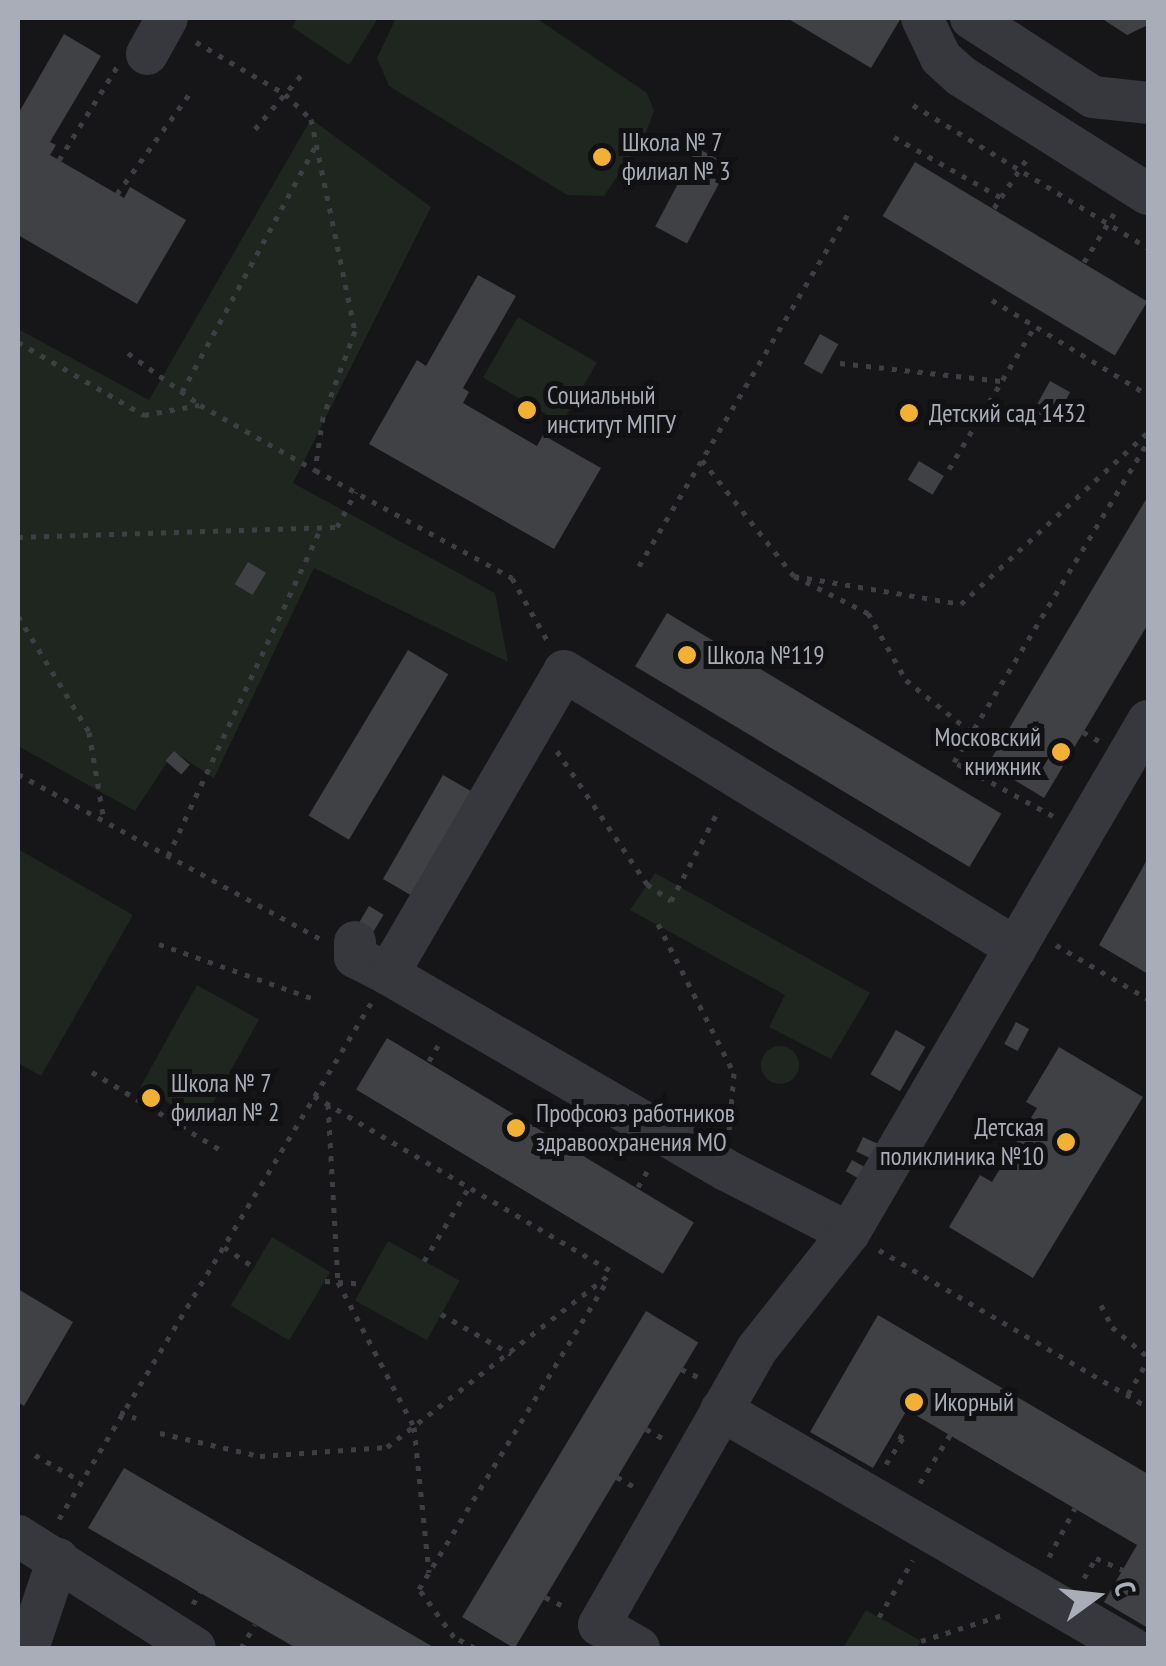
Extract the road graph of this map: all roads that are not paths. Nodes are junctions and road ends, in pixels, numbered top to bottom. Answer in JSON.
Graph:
{"nodes":[{"id":1,"x":922,"y":18,"type":"edge"},
{"id":2,"x":970,"y":18,"type":"edge"},
{"id":3,"x":1148,"y":103,"type":"edge"},
{"id":4,"x":1140,"y":189,"type":"edge"},
{"id":5,"x":1148,"y":721,"type":"edge"},
{"id":6,"x":1134,"y":779,"type":"edge"},
{"id":7,"x":1022,"y":938,"type":"junction"},
{"id":8,"x":849,"y":1233,"type":"junction"},
{"id":9,"x":721,"y":1410,"type":"junction"},
{"id":10,"x":40,"y":1548,"type":"edge"},
{"id":11,"x":28,"y":1648,"type":"edge"},
{"id":12,"x":195,"y":1648,"type":"edge"},
{"id":13,"x":639,"y":1648,"type":"edge"},
{"id":14,"x":1132,"y":1648,"type":"edge"}],
"edges":[{"from":1,"to":4,"type":"lane"},
{"from":2,"to":3,"type":"lane"},
{"from":5,"to":6,"type":"lane"},
{"from":6,"to":7,"type":"lane"},
{"from":7,"to":8,"type":"lane"},
{"from":7,"to":8,"type":"lane"},
{"from":8,"to":9,"type":"lane"},
{"from":9,"to":13,"type":"lane"},
{"from":9,"to":14,"type":"lane"},
{"from":10,"to":11,"type":"lane"},
{"from":10,"to":12,"type":"lane"}]}
